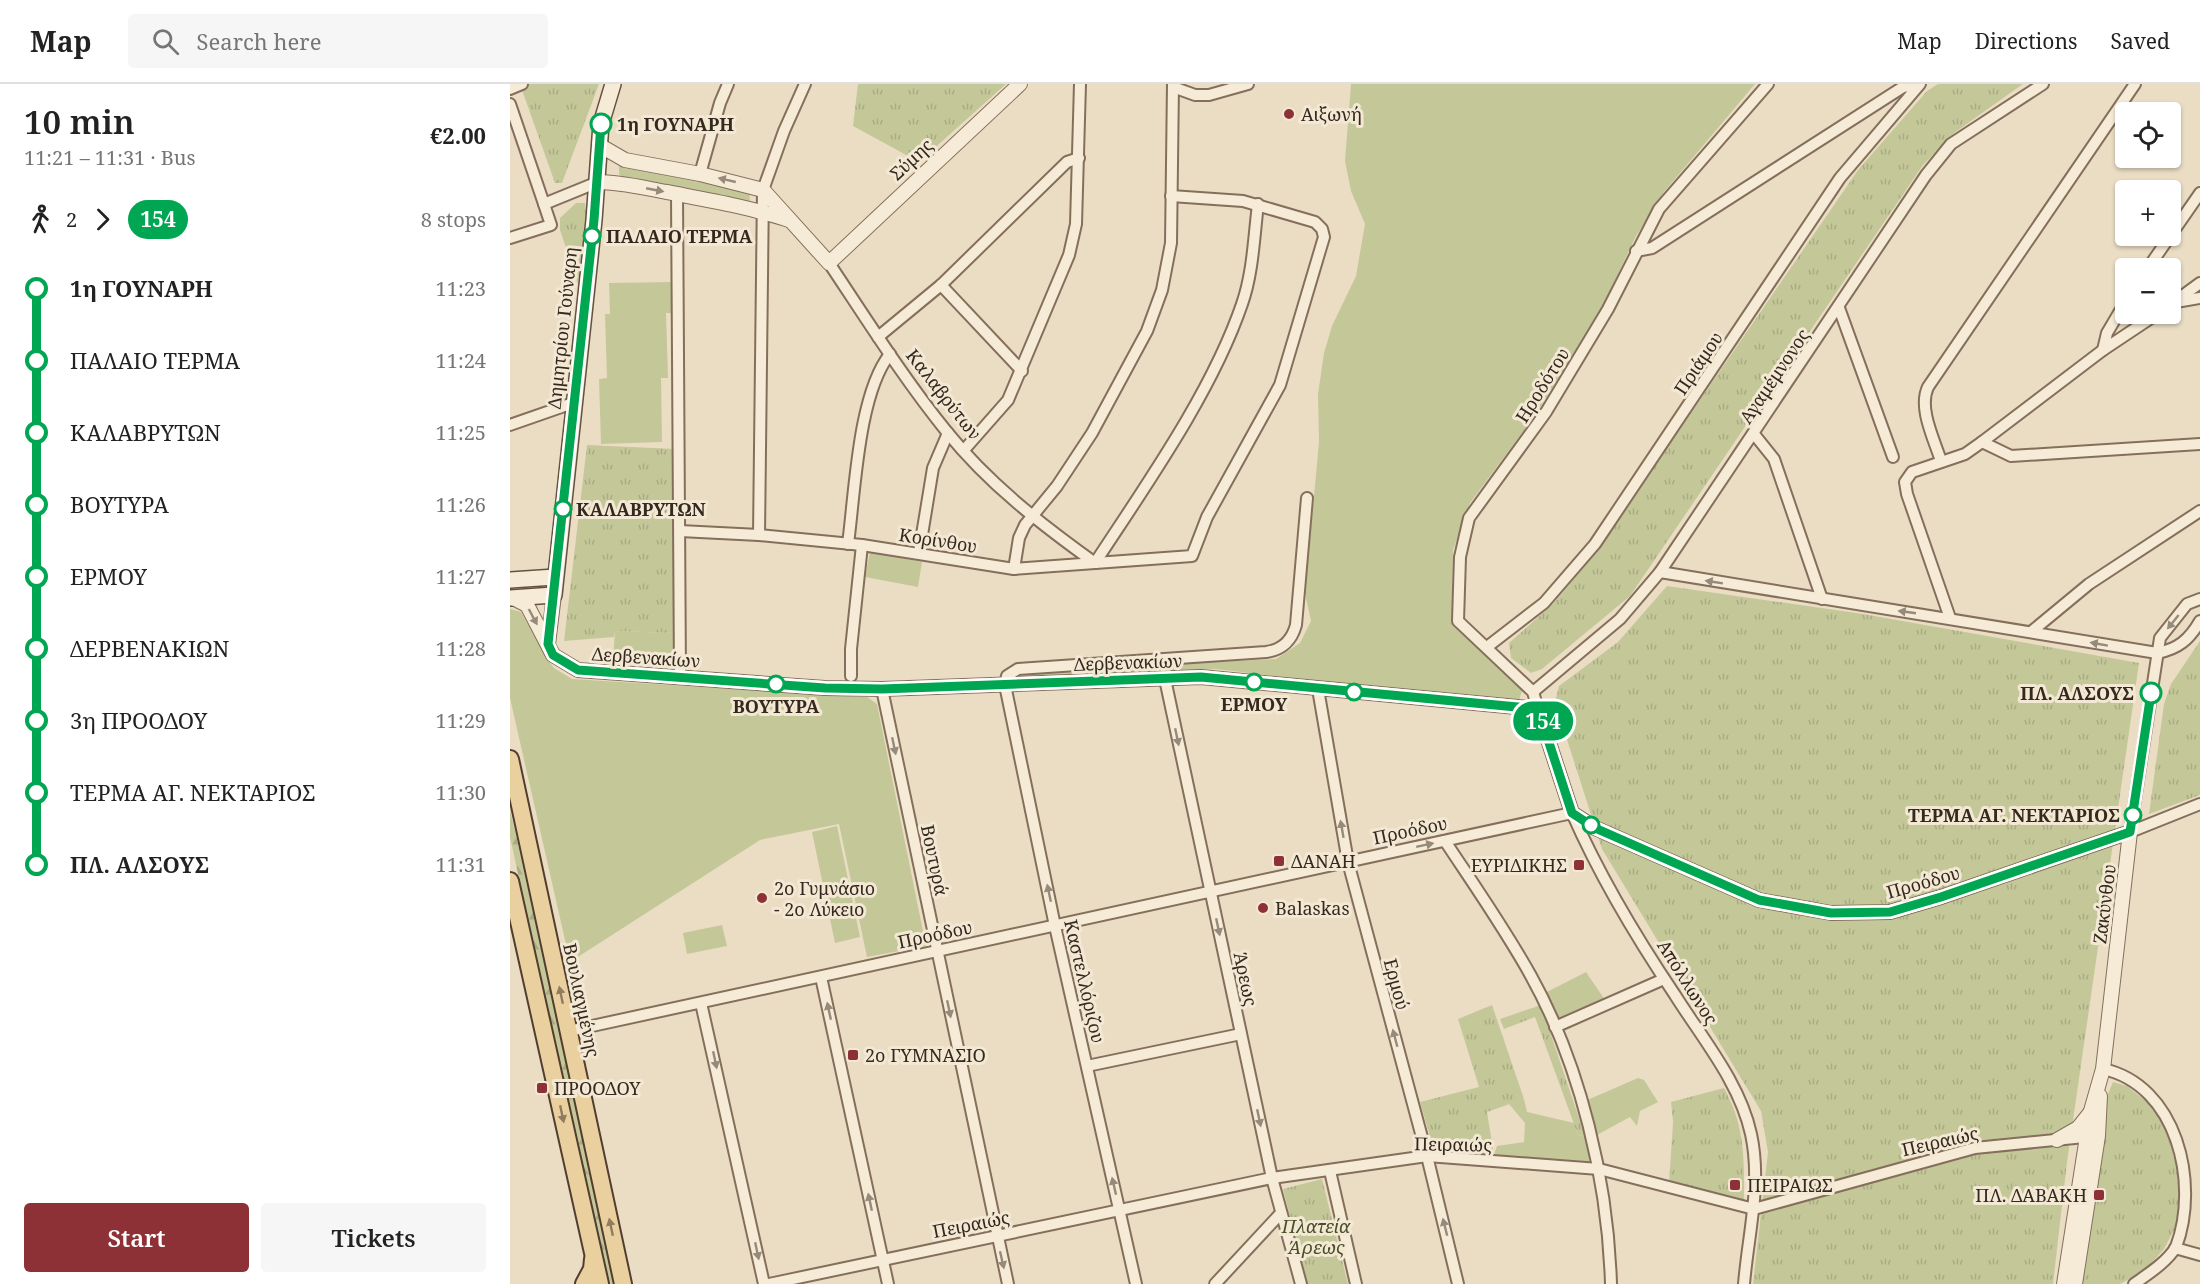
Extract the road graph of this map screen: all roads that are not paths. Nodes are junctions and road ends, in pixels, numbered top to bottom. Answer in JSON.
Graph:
{"nodes":[{"id":1,"x":522,"y":84,"type":"edge"},
{"id":2,"x":613,"y":84,"type":"edge"},
{"id":3,"x":728,"y":84,"type":"edge"},
{"id":4,"x":805,"y":84,"type":"edge"},
{"id":5,"x":1020,"y":84,"type":"edge"},
{"id":6,"x":1080,"y":84,"type":"edge"},
{"id":7,"x":1248,"y":84,"type":"edge"},
{"id":8,"x":1768,"y":84,"type":"edge"},
{"id":9,"x":1919,"y":84,"type":"edge"},
{"id":10,"x":2043,"y":84,"type":"edge"},
{"id":11,"x":2134,"y":84,"type":"edge"},
{"id":12,"x":1173,"y":86,"type":"edge"},
{"id":13,"x":510,"y":88,"type":"edge"},
{"id":14,"x":510,"y":104,"type":"edge"},
{"id":15,"x":600,"y":145,"type":"junction"},
{"id":16,"x":1079,"y":158,"type":"junction"},
{"id":17,"x":700,"y":174,"type":"junction"},
{"id":18,"x":597,"y":182,"type":"junction"},
{"id":19,"x":763,"y":190,"type":"junction"},
{"id":20,"x":2200,"y":193,"type":"edge"},
{"id":21,"x":677,"y":194,"type":"junction"},
{"id":22,"x":1171,"y":196,"type":"junction"},
{"id":23,"x":544,"y":204,"type":"junction"},
{"id":24,"x":1258,"y":204,"type":"junction"},
{"id":25,"x":761,"y":211,"type":"junction"},
{"id":26,"x":791,"y":221,"type":"junction"},
{"id":27,"x":510,"y":238,"type":"edge"},
{"id":28,"x":1636,"y":251,"type":"junction"},
{"id":29,"x":2155,"y":258,"type":"edge"},
{"id":30,"x":829,"y":263,"type":"junction"},
{"id":31,"x":2200,"y":283,"type":"edge"},
{"id":32,"x":941,"y":285,"type":"junction"},
{"id":33,"x":2181,"y":297,"type":"edge"},
{"id":34,"x":2200,"y":298,"type":"edge"},
{"id":35,"x":2181,"y":302,"type":"edge"},
{"id":36,"x":1839,"y":308,"type":"junction"},
{"id":37,"x":2115,"y":320,"type":"edge"},
{"id":38,"x":2142,"y":324,"type":"edge"},
{"id":39,"x":878,"y":337,"type":"junction"},
{"id":40,"x":2103,"y":350,"type":"junction"},
{"id":41,"x":890,"y":354,"type":"junction"},
{"id":42,"x":1022,"y":371,"type":"junction"},
{"id":43,"x":573,"y":403,"type":"junction"},
{"id":44,"x":510,"y":425,"type":"edge"},
{"id":45,"x":948,"y":433,"type":"junction"},
{"id":46,"x":1754,"y":434,"type":"junction"},
{"id":47,"x":1982,"y":442,"type":"junction"},
{"id":48,"x":2200,"y":444,"type":"edge"},
{"id":49,"x":964,"y":450,"type":"junction"},
{"id":50,"x":1893,"y":457,"type":"dead end"},
{"id":51,"x":1941,"y":461,"type":"junction"},
{"id":52,"x":1307,"y":498,"type":"dead end"},
{"id":53,"x":2200,"y":511,"type":"edge"},
{"id":54,"x":1031,"y":516,"type":"junction"},
{"id":55,"x":680,"y":531,"type":"junction"},
{"id":56,"x":759,"y":535,"type":"junction"},
{"id":57,"x":848,"y":544,"type":"junction"},
{"id":58,"x":862,"y":545,"type":"junction"},
{"id":59,"x":920,"y":553,"type":"junction"},
{"id":60,"x":1095,"y":563,"type":"junction"},
{"id":61,"x":1014,"y":569,"type":"junction"},
{"id":62,"x":1660,"y":572,"type":"junction"},
{"id":63,"x":555,"y":577,"type":"junction"},
{"id":64,"x":510,"y":580,"type":"edge"},
{"id":65,"x":554,"y":595,"type":"junction"},
{"id":66,"x":511,"y":598,"type":"edge"},
{"id":67,"x":1822,"y":599,"type":"junction"},
{"id":68,"x":2200,"y":599,"type":"edge"},
{"id":69,"x":1950,"y":618,"type":"junction"},
{"id":70,"x":2200,"y":621,"type":"edge"},
{"id":71,"x":2031,"y":632,"type":"junction"},
{"id":72,"x":548,"y":644,"type":"junction"},
{"id":73,"x":1487,"y":647,"type":"junction"},
{"id":74,"x":2157,"y":654,"type":"junction"},
{"id":75,"x":851,"y":676,"type":"dead end"},
{"id":76,"x":680,"y":677,"type":"junction"},
{"id":77,"x":1165,"y":679,"type":"junction"},
{"id":78,"x":1005,"y":685,"type":"junction"},
{"id":79,"x":882,"y":689,"type":"junction"},
{"id":80,"x":1318,"y":689,"type":"junction"},
{"id":81,"x":1533,"y":692,"type":"junction"},
{"id":82,"x":1538,"y":709,"type":"junction"},
{"id":83,"x":510,"y":759,"type":"edge"},
{"id":84,"x":2200,"y":804,"type":"edge"},
{"id":85,"x":1572,"y":813,"type":"junction"},
{"id":86,"x":2130,"y":832,"type":"junction"},
{"id":87,"x":1445,"y":840,"type":"junction"},
{"id":88,"x":1348,"y":862,"type":"junction"},
{"id":89,"x":510,"y":881,"type":"edge"},
{"id":90,"x":1210,"y":892,"type":"junction"},
{"id":91,"x":1055,"y":926,"type":"junction"},
{"id":92,"x":937,"y":952,"type":"junction"},
{"id":93,"x":821,"y":977,"type":"junction"},
{"id":94,"x":1664,"y":979,"type":"junction"},
{"id":95,"x":701,"y":1003,"type":"junction"},
{"id":96,"x":1555,"y":1027,"type":"junction"},
{"id":97,"x":569,"y":1031,"type":"junction"},
{"id":98,"x":1241,"y":1034,"type":"junction"},
{"id":99,"x":1087,"y":1066,"type":"junction"},
{"id":100,"x":2103,"y":1070,"type":"junction"},
{"id":101,"x":2099,"y":1088,"type":"junction"},
{"id":102,"x":2091,"y":1111,"type":"junction"},
{"id":103,"x":2093,"y":1136,"type":"junction"},
{"id":104,"x":2061,"y":1139,"type":"junction"},
{"id":105,"x":1427,"y":1156,"type":"junction"},
{"id":106,"x":2084,"y":1157,"type":"junction"},
{"id":107,"x":1599,"y":1169,"type":"junction"},
{"id":108,"x":1330,"y":1171,"type":"junction"},
{"id":109,"x":1272,"y":1178,"type":"junction"},
{"id":110,"x":2197,"y":1189,"type":"edge"},
{"id":111,"x":1754,"y":1209,"type":"junction"},
{"id":112,"x":1119,"y":1210,"type":"junction"},
{"id":113,"x":1281,"y":1213,"type":"junction"},
{"id":114,"x":997,"y":1236,"type":"junction"},
{"id":115,"x":2175,"y":1248,"type":"junction"},
{"id":116,"x":593,"y":1255,"type":"junction"},
{"id":117,"x":2200,"y":1256,"type":"edge"},
{"id":118,"x":883,"y":1259,"type":"junction"},
{"id":119,"x":584,"y":1284,"type":"edge"},
{"id":120,"x":600,"y":1284,"type":"edge"},
{"id":121,"x":623,"y":1284,"type":"edge"},
{"id":122,"x":764,"y":1284,"type":"edge"},
{"id":123,"x":769,"y":1284,"type":"edge"},
{"id":124,"x":888,"y":1284,"type":"edge"},
{"id":125,"x":1008,"y":1284,"type":"edge"},
{"id":126,"x":1136,"y":1284,"type":"edge"},
{"id":127,"x":1215,"y":1284,"type":"edge"},
{"id":128,"x":1301,"y":1284,"type":"edge"},
{"id":129,"x":1356,"y":1284,"type":"edge"},
{"id":130,"x":1458,"y":1284,"type":"edge"},
{"id":131,"x":1611,"y":1284,"type":"edge"},
{"id":132,"x":1744,"y":1284,"type":"edge"},
{"id":133,"x":2064,"y":1284,"type":"edge"},
{"id":134,"x":2075,"y":1284,"type":"edge"},
{"id":135,"x":2134,"y":1284,"type":"edge"}],
"edges":[{"from":1,"to":13,"type":"street"},
{"from":2,"to":15,"type":"main road","name":"Δημητρίου Γούναρη"},
{"from":3,"to":17,"type":"street"},
{"from":4,"to":19,"type":"street"},
{"from":5,"to":30,"type":"street","name":"Σύμης"},
{"from":6,"to":16,"type":"street"},
{"from":7,"to":12,"type":"street"},
{"from":8,"to":28,"type":"street","name":"Ηροδότου"},
{"from":9,"to":28,"type":"street"},
{"from":9,"to":73,"type":"street","name":"Πριάμου"},
{"from":10,"to":36,"type":"street","name":"Αγαμέμνονος"},
{"from":11,"to":51,"type":"street"},
{"from":12,"to":22,"type":"street"},
{"from":14,"to":23,"type":"street"},
{"from":15,"to":17,"type":"street"},
{"from":15,"to":18,"type":"main road","name":"Δημητρίου Γούναρη"},
{"from":16,"to":32,"type":"street"},
{"from":16,"to":42,"type":"street"},
{"from":19,"to":17,"type":"street","one_way":true},
{"from":18,"to":21,"type":"street","name":"Καλαβρύτων","one_way":true},
{"from":18,"to":23,"type":"street"},
{"from":18,"to":43,"type":"main road","name":"Δημητρίου Γούναρη"},
{"from":19,"to":25,"type":"street"},
{"from":19,"to":26,"type":"street","name":"Καλαβρύτων"},
{"from":20,"to":29,"type":"street"},
{"from":21,"to":25,"type":"street","name":"Καλαβρύτων"},
{"from":21,"to":55,"type":"street"},
{"from":22,"to":24,"type":"street"},
{"from":22,"to":54,"type":"street"},
{"from":23,"to":27,"type":"street"},
{"from":24,"to":60,"type":"street"},
{"from":24,"to":60,"type":"street","name":"Κορίνθου"},
{"from":25,"to":26,"type":"street","name":"Καλαβρύτων"},
{"from":25,"to":56,"type":"street"},
{"from":26,"to":30,"type":"street","name":"Καλαβρύτων"},
{"from":28,"to":73,"type":"street","name":"Ηροδότου"},
{"from":30,"to":39,"type":"street","name":"Καλαβρύτων"},
{"from":31,"to":33,"type":"street"},
{"from":32,"to":39,"type":"street"},
{"from":32,"to":42,"type":"street"},
{"from":34,"to":35,"type":"street"},
{"from":36,"to":46,"type":"street","name":"Αγαμέμνονος"},
{"from":36,"to":50,"type":"street"},
{"from":37,"to":40,"type":"street"},
{"from":38,"to":40,"type":"street"},
{"from":39,"to":41,"type":"street","name":"Καλαβρύτων"},
{"from":40,"to":47,"type":"street"},
{"from":41,"to":45,"type":"street","name":"Καλαβρύτων"},
{"from":41,"to":57,"type":"street"},
{"from":42,"to":49,"type":"street"},
{"from":43,"to":44,"type":"street"},
{"from":43,"to":63,"type":"main road","name":"Δημητρίου Γούναρη"},
{"from":45,"to":49,"type":"street","name":"Καλαβρύτων"},
{"from":45,"to":59,"type":"street"},
{"from":46,"to":62,"type":"street","name":"Αγαμέμνονος"},
{"from":46,"to":67,"type":"street"},
{"from":47,"to":48,"type":"street"},
{"from":47,"to":51,"type":"street"},
{"from":49,"to":54,"type":"street","name":"Καλαβρύτων"},
{"from":51,"to":69,"type":"street"},
{"from":52,"to":78,"type":"street","name":"Δερβενακίων"},
{"from":53,"to":71,"type":"street"},
{"from":54,"to":60,"type":"street","name":"Καλαβρύτων"},
{"from":54,"to":61,"type":"street"},
{"from":55,"to":56,"type":"street","name":"Κορίνθου"},
{"from":55,"to":76,"type":"street"},
{"from":56,"to":57,"type":"street","name":"Κορίνθου"},
{"from":57,"to":58,"type":"street","name":"Κορίνθου"},
{"from":58,"to":59,"type":"street","name":"Κορίνθου"},
{"from":58,"to":75,"type":"street"},
{"from":59,"to":61,"type":"street","name":"Κορίνθου"},
{"from":60,"to":61,"type":"street","name":"Κορίνθου"},
{"from":67,"to":62,"type":"street","one_way":true},
{"from":62,"to":81,"type":"street","name":"Αγαμέμνονος"},
{"from":63,"to":64,"type":"main road"},
{"from":63,"to":65,"type":"main road","name":"Δημητρίου Γούναρη"},
{"from":65,"to":66,"type":"main road"},
{"from":65,"to":72,"type":"street"},
{"from":66,"to":72,"type":"street","name":"Δερβενακίων","one_way":true},
{"from":69,"to":67,"type":"street","one_way":true},
{"from":68,"to":74,"type":"street","name":"Ζακύνθου","one_way":true},
{"from":69,"to":71,"type":"street"},
{"from":70,"to":74,"type":"street"},
{"from":74,"to":71,"type":"street","one_way":true},
{"from":72,"to":76,"type":"street","name":"Δερβενακίων"},
{"from":73,"to":81,"type":"street","name":"Ηροδότου"},
{"from":74,"to":86,"type":"street","name":"Ζακύνθου"},
{"from":76,"to":79,"type":"street","name":"Δερβενακίων"},
{"from":77,"to":78,"type":"street","name":"Δερβενακίων"},
{"from":77,"to":80,"type":"street","name":"Δερβενακίων"},
{"from":77,"to":90,"type":"street","name":"Άρεως","one_way":true},
{"from":78,"to":79,"type":"street","name":"Δερβενακίων"},
{"from":91,"to":78,"type":"street","name":"Καστελλόριζου","one_way":true},
{"from":79,"to":92,"type":"street","name":"Βουτυρά","one_way":true},
{"from":80,"to":82,"type":"street","name":"Δερβενακίων"},
{"from":88,"to":80,"type":"street","name":"Ερμού","one_way":true},
{"from":81,"to":82,"type":"street","name":"Ηροδότου"},
{"from":82,"to":85,"type":"street","name":"Απόλλωνος"},
{"from":97,"to":83,"type":"main road","name":"Βουλιαγμένης","one_way":true},
{"from":84,"to":86,"type":"street","name":"Προόδου"},
{"from":85,"to":86,"type":"street","name":"Προόδου"},
{"from":85,"to":87,"type":"street","name":"Προόδου"},
{"from":85,"to":94,"type":"street","name":"Απόλλωνος"},
{"from":86,"to":100,"type":"street","name":"Ζακύνθου"},
{"from":88,"to":87,"type":"street","name":"Προόδου","one_way":true},
{"from":87,"to":96,"type":"street"},
{"from":88,"to":90,"type":"street","name":"Προόδου"},
{"from":105,"to":88,"type":"street","name":"Ερμού","one_way":true},
{"from":89,"to":116,"type":"main road","one_way":true},
{"from":90,"to":91,"type":"street","name":"Προόδου"},
{"from":90,"to":98,"type":"street","name":"Άρεως","one_way":true},
{"from":91,"to":92,"type":"street","name":"Προόδου"},
{"from":91,"to":99,"type":"street","name":"Καστελλόριζου"},
{"from":92,"to":93,"type":"street","name":"Προόδου"},
{"from":92,"to":114,"type":"street","name":"Βουτυρά","one_way":true},
{"from":93,"to":95,"type":"street","name":"Προόδου"},
{"from":118,"to":93,"type":"street","one_way":true},
{"from":94,"to":96,"type":"street"},
{"from":94,"to":111,"type":"street","name":"Απόλλωνος"},
{"from":95,"to":97,"type":"street","name":"Προόδου"},
{"from":95,"to":122,"type":"street","one_way":true},
{"from":96,"to":107,"type":"street"},
{"from":121,"to":97,"type":"main road","name":"Βουλιαγμένης","one_way":true},
{"from":98,"to":99,"type":"street"},
{"from":98,"to":109,"type":"street","name":"Άρεως","one_way":true},
{"from":112,"to":99,"type":"street","name":"Καστελλόριζου","one_way":true},
{"from":100,"to":101,"type":"street","name":"Ζακύνθου"},
{"from":100,"to":110,"type":"street"},
{"from":101,"to":102,"type":"street","name":"Ζακύνθου"},
{"from":101,"to":103,"type":"street","name":"Ζακύνθου"},
{"from":102,"to":103,"type":"street","name":"Ζακύνθου"},
{"from":102,"to":104,"type":"street"},
{"from":103,"to":104,"type":"street","name":"Πειραιώς"},
{"from":103,"to":106,"type":"street","name":"Ζακύνθου"},
{"from":103,"to":134,"type":"street","name":"Ζακύνθου"},
{"from":104,"to":106,"type":"street"},
{"from":104,"to":111,"type":"street","name":"Πειραιώς"},
{"from":105,"to":107,"type":"street","name":"Πειραιώς"},
{"from":105,"to":108,"type":"street","name":"Πειραιώς"},
{"from":130,"to":105,"type":"street","name":"Ερμού","one_way":true},
{"from":106,"to":133,"type":"street","name":"Ζακύνθου"},
{"from":107,"to":111,"type":"street","name":"Πειραιώς"},
{"from":107,"to":131,"type":"street"},
{"from":108,"to":109,"type":"street","name":"Πειραιώς"},
{"from":108,"to":129,"type":"street"},
{"from":109,"to":112,"type":"street","name":"Πειραιώς"},
{"from":109,"to":113,"type":"street","name":"Άρεως"},
{"from":110,"to":115,"type":"street"},
{"from":111,"to":132,"type":"street","name":"Απόλλωνος"},
{"from":112,"to":114,"type":"street","name":"Πειραιώς"},
{"from":112,"to":126,"type":"street","name":"Καστελλόριζου"},
{"from":113,"to":127,"type":"street"},
{"from":113,"to":128,"type":"street","name":"Άρεως"},
{"from":114,"to":118,"type":"street","name":"Πειραιώς"},
{"from":114,"to":125,"type":"street","name":"Βουτυρά","one_way":true},
{"from":115,"to":117,"type":"street"},
{"from":115,"to":135,"type":"street"},
{"from":116,"to":119,"type":"main road"},
{"from":116,"to":120,"type":"main road"},
{"from":118,"to":123,"type":"street","name":"Πειραιώς"},
{"from":118,"to":124,"type":"street"}]}
